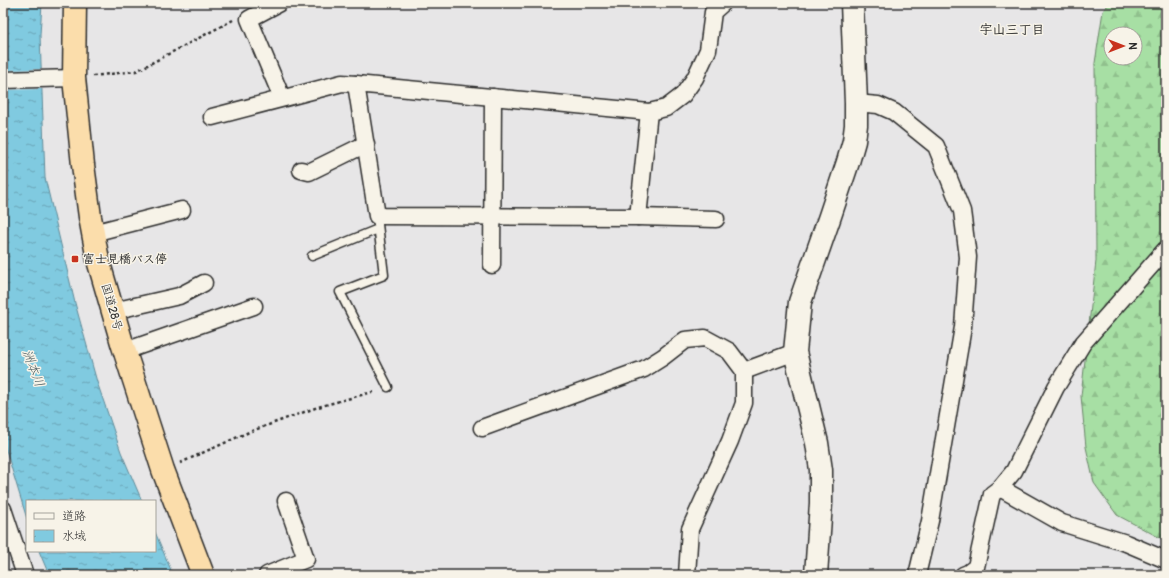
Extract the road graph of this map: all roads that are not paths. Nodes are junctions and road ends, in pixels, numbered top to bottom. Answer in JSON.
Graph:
{"nodes":[{"id":1,"x":75,"y":3,"type":"edge"},
{"id":2,"x":723,"y":3,"type":"edge"},
{"id":3,"x":852,"y":3,"type":"edge"},
{"id":4,"x":277,"y":4,"type":"edge"},
{"id":5,"x":74,"y":78,"type":"junction"},
{"id":6,"x":3,"y":80,"type":"edge"},
{"id":7,"x":356,"y":84,"type":"junction"},
{"id":8,"x":493,"y":97,"type":"junction"},
{"id":9,"x":282,"y":98,"type":"junction"},
{"id":10,"x":856,"y":103,"type":"junction"},
{"id":11,"x":648,"y":112,"type":"junction"},
{"id":12,"x":212,"y":117,"type":"dead end"},
{"id":13,"x":366,"y":144,"type":"junction"},
{"id":14,"x":300,"y":170,"type":"dead end"},
{"id":15,"x":182,"y":210,"type":"dead end"},
{"id":16,"x":492,"y":217,"type":"junction"},
{"id":17,"x":638,"y":217,"type":"junction"},
{"id":18,"x":716,"y":219,"type":"dead end"},
{"id":19,"x":378,"y":223,"type":"junction"},
{"id":20,"x":93,"y":233,"type":"junction"},
{"id":21,"x":1166,"y":248,"type":"edge"},
{"id":22,"x":312,"y":256,"type":"dead end"},
{"id":23,"x":492,"y":265,"type":"dead end"},
{"id":24,"x":204,"y":283,"type":"dead end"},
{"id":25,"x":254,"y":306,"type":"dead end"},
{"id":26,"x":113,"y":311,"type":"junction"},
{"id":27,"x":125,"y":351,"type":"junction"},
{"id":28,"x":795,"y":352,"type":"junction"},
{"id":29,"x":744,"y":371,"type":"junction"},
{"id":30,"x":388,"y":387,"type":"road end"},
{"id":31,"x":482,"y":428,"type":"dead end"},
{"id":32,"x":1000,"y":488,"type":"junction"},
{"id":33,"x":286,"y":501,"type":"dead end"},
{"id":34,"x":3,"y":509,"type":"edge"},
{"id":35,"x":1166,"y":560,"type":"edge"},
{"id":36,"x":25,"y":575,"type":"edge"},
{"id":37,"x":204,"y":575,"type":"edge"},
{"id":38,"x":267,"y":575,"type":"edge"},
{"id":39,"x":687,"y":575,"type":"edge"},
{"id":40,"x":816,"y":575,"type":"edge"},
{"id":41,"x":917,"y":575,"type":"edge"},
{"id":42,"x":963,"y":575,"type":"edge"}],
"edges":[{"from":1,"to":5,"type":"highway","name":"国道28号"},
{"from":2,"to":11,"type":"street"},
{"from":3,"to":10,"type":"street"},
{"from":4,"to":9,"type":"street"},
{"from":5,"to":6,"type":"street"},
{"from":5,"to":20,"type":"highway","name":"国道28号"},
{"from":7,"to":8,"type":"street"},
{"from":7,"to":9,"type":"street"},
{"from":7,"to":13,"type":"street"},
{"from":8,"to":11,"type":"street"},
{"from":8,"to":16,"type":"street"},
{"from":9,"to":12,"type":"street"},
{"from":10,"to":28,"type":"street"},
{"from":10,"to":41,"type":"street"},
{"from":11,"to":17,"type":"street"},
{"from":13,"to":14,"type":"street"},
{"from":13,"to":19,"type":"street"},
{"from":15,"to":20,"type":"street"},
{"from":16,"to":17,"type":"street"},
{"from":16,"to":19,"type":"street"},
{"from":16,"to":23,"type":"street"},
{"from":17,"to":18,"type":"street"},
{"from":19,"to":22,"type":"lane"},
{"from":19,"to":30,"type":"lane"},
{"from":20,"to":26,"type":"highway","name":"国道28号"},
{"from":21,"to":32,"type":"street"},
{"from":24,"to":26,"type":"street"},
{"from":25,"to":27,"type":"street"},
{"from":26,"to":27,"type":"highway","name":"国道28号"},
{"from":27,"to":37,"type":"highway","name":"国道28号"},
{"from":28,"to":29,"type":"street"},
{"from":28,"to":40,"type":"street"},
{"from":29,"to":31,"type":"street"},
{"from":29,"to":39,"type":"street"},
{"from":32,"to":35,"type":"street"},
{"from":32,"to":42,"type":"street"},
{"from":33,"to":38,"type":"street"},
{"from":34,"to":36,"type":"street"}]}
